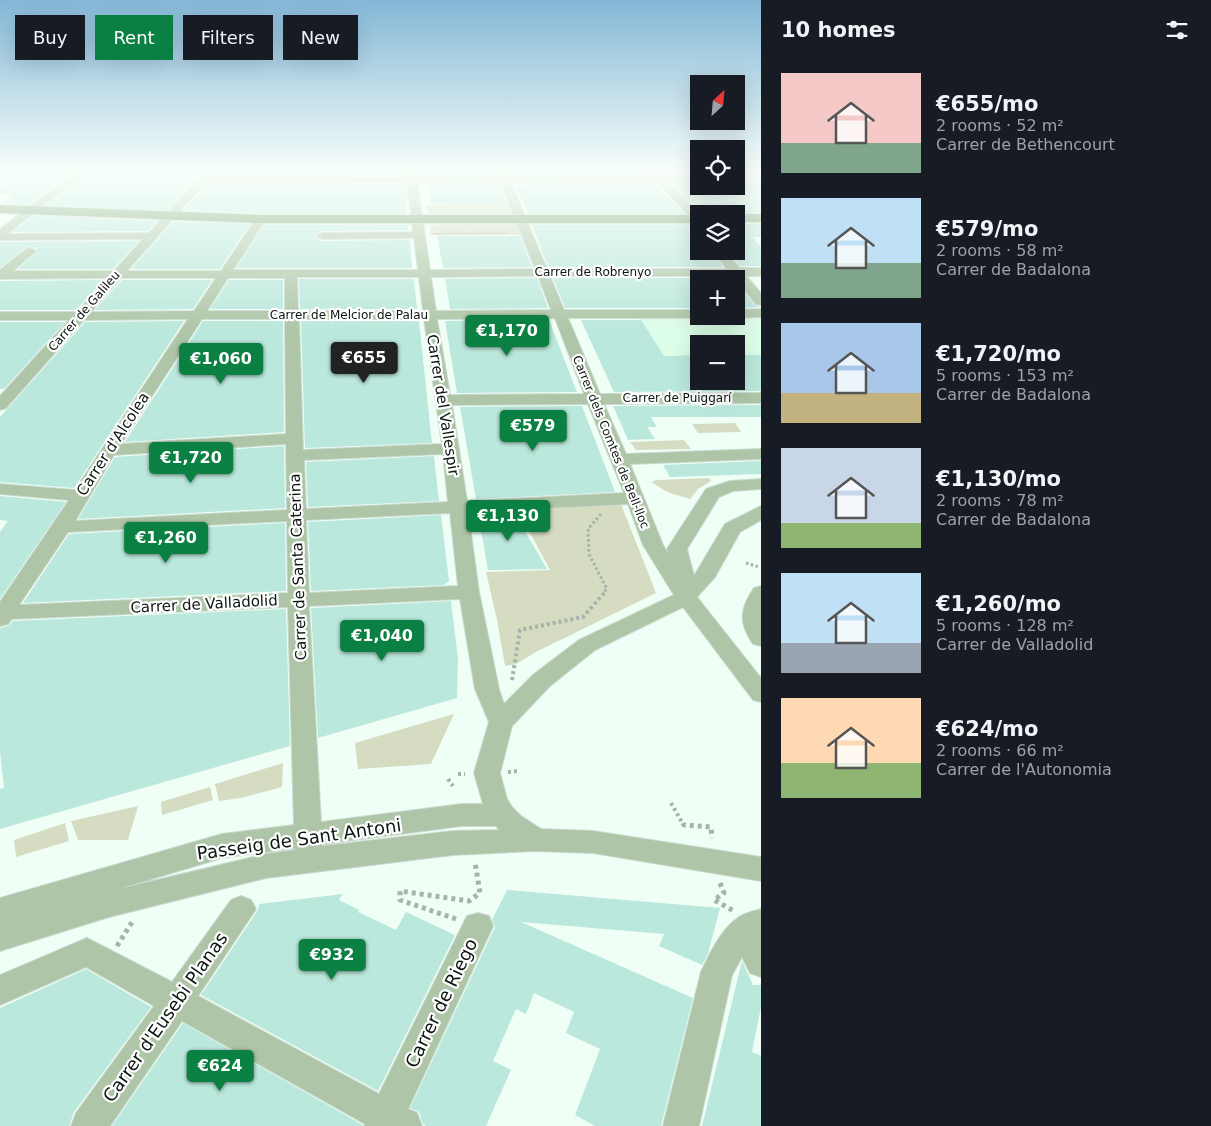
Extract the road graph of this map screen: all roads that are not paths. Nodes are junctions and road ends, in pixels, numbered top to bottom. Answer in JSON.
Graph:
{"nodes":[{"id":1,"x":13,"y":226,"type":"edge"},
{"id":2,"x":161,"y":226,"type":"edge"},
{"id":3,"x":257,"y":226,"type":"edge"},
{"id":4,"x":390,"y":226,"type":"edge"},
{"id":5,"x":438,"y":226,"type":"edge"},
{"id":6,"x":524,"y":226,"type":"edge"},
{"id":7,"x":419,"y":227,"type":"junction"},
{"id":8,"x":0,"y":236,"type":"edge"},
{"id":9,"x":151,"y":236,"type":"junction"},
{"id":10,"x":322,"y":236,"type":"dead end"},
{"id":11,"x":30,"y":251,"type":"dead end"},
{"id":12,"x":726,"y":260,"type":"edge"},
{"id":13,"x":734,"y":270,"type":"edge"},
{"id":14,"x":690,"y":272,"type":"edge"},
{"id":15,"x":745,"y":272,"type":"edge"},
{"id":16,"x":761,"y":272,"type":"edge"},
{"id":17,"x":426,"y":273,"type":"junction"},
{"id":18,"x":542,"y":273,"type":"junction"},
{"id":19,"x":116,"y":274,"type":"junction"},
{"id":20,"x":224,"y":274,"type":"junction"},
{"id":21,"x":291,"y":274,"type":"junction"},
{"id":22,"x":1,"y":275,"type":"edge"},
{"id":23,"x":745,"y":282,"type":"edge"},
{"id":24,"x":761,"y":301,"type":"edge"},
{"id":25,"x":761,"y":313,"type":"edge"},
{"id":26,"x":690,"y":314,"type":"edge"},
{"id":27,"x":745,"y":314,"type":"edge"},
{"id":28,"x":197,"y":315,"type":"junction"},
{"id":29,"x":292,"y":315,"type":"junction"},
{"id":30,"x":430,"y":315,"type":"junction"},
{"id":31,"x":560,"y":315,"type":"junction"},
{"id":32,"x":0,"y":316,"type":"edge"},
{"id":33,"x":80,"y":316,"type":"junction"},
{"id":34,"x":3,"y":397,"type":"edge"},
{"id":35,"x":761,"y":398,"type":"edge"},
{"id":36,"x":594,"y":399,"type":"junction"},
{"id":37,"x":443,"y":400,"type":"junction"},
{"id":38,"x":295,"y":447,"type":"junction"},
{"id":39,"x":451,"y":449,"type":"junction"},
{"id":40,"x":109,"y":450,"type":"junction"},
{"id":41,"x":761,"y":454,"type":"edge"},
{"id":42,"x":620,"y":459,"type":"junction"},
{"id":43,"x":761,"y":484,"type":"edge"},
{"id":44,"x":0,"y":489,"type":"edge"},
{"id":45,"x":80,"y":496,"type":"junction"},
{"id":46,"x":635,"y":498,"type":"junction"},
{"id":47,"x":458,"y":507,"type":"junction"},
{"id":48,"x":761,"y":512,"type":"edge"},
{"id":49,"x":296,"y":516,"type":"junction"},
{"id":50,"x":60,"y":527,"type":"junction"},
{"id":51,"x":469,"y":592,"type":"junction"},
{"id":52,"x":761,"y":593,"type":"edge"},
{"id":53,"x":686,"y":597,"type":"junction"},
{"id":54,"x":298,"y":600,"type":"junction"},
{"id":55,"x":2,"y":615,"type":"edge"},
{"id":56,"x":761,"y":639,"type":"edge"},
{"id":57,"x":761,"y":694,"type":"edge"},
{"id":58,"x":501,"y":722,"type":"junction"},
{"id":59,"x":502,"y":815,"type":"junction"},
{"id":60,"x":536,"y":840,"type":"junction"},
{"id":61,"x":309,"y":848,"type":"junction"},
{"id":62,"x":761,"y":869,"type":"edge"},
{"id":63,"x":0,"y":910,"type":"edge"},
{"id":64,"x":236,"y":916,"type":"dead end"},
{"id":65,"x":478,"y":926,"type":"road end"},
{"id":66,"x":752,"y":927,"type":"edge"},
{"id":67,"x":0,"y":937,"type":"edge"},
{"id":68,"x":761,"y":963,"type":"edge"},
{"id":69,"x":0,"y":990,"type":"edge"},
{"id":70,"x":176,"y":1001,"type":"junction"},
{"id":71,"x":391,"y":1123,"type":"edge"},
{"id":72,"x":89,"y":1126,"type":"edge"},
{"id":73,"x":682,"y":1126,"type":"edge"}],
"edges":[{"from":1,"to":8,"type":"street"},
{"from":2,"to":9,"type":"street","name":"Carrer de Galileu"},
{"from":3,"to":20,"type":"street","name":"Carrer d'Alcolea"},
{"from":4,"to":7,"type":"main road"},
{"from":5,"to":7,"type":"main road"},
{"from":6,"to":18,"type":"street","name":"Carrer dels Comtes de Bell-lloc"},
{"from":7,"to":10,"type":"street"},
{"from":7,"to":17,"type":"street","name":"Carrer del Vallespir"},
{"from":8,"to":9,"type":"street"},
{"from":9,"to":19,"type":"street","name":"Carrer de Galileu"},
{"from":11,"to":22,"type":"street"},
{"from":12,"to":13,"type":"street"},
{"from":14,"to":18,"type":"street","name":"Carrer de Robrenyo"},
{"from":15,"to":16,"type":"street","name":"Carrer de Robrenyo"},
{"from":17,"to":18,"type":"street","name":"Carrer de Robrenyo"},
{"from":17,"to":21,"type":"street","name":"Carrer de Robrenyo"},
{"from":17,"to":30,"type":"street","name":"Carrer del Vallespir"},
{"from":18,"to":31,"type":"street","name":"Carrer dels Comtes de Bell-lloc"},
{"from":19,"to":20,"type":"street","name":"Carrer de Robrenyo"},
{"from":19,"to":22,"type":"street","name":"Carrer de Robrenyo"},
{"from":19,"to":33,"type":"street","name":"Carrer de Galileu"},
{"from":20,"to":21,"type":"street","name":"Carrer de Robrenyo"},
{"from":20,"to":28,"type":"street","name":"Carrer d'Alcolea"},
{"from":21,"to":29,"type":"street","name":"Carrer de Santa Caterina"},
{"from":23,"to":24,"type":"street"},
{"from":25,"to":27,"type":"street"},
{"from":26,"to":31,"type":"street","name":"Carrer de Melcior de Palau"},
{"from":28,"to":29,"type":"street","name":"Carrer de Melcior de Palau"},
{"from":28,"to":33,"type":"street","name":"Carrer de Melcior de Palau"},
{"from":28,"to":40,"type":"street","name":"Carrer d'Alcolea"},
{"from":29,"to":30,"type":"street","name":"Carrer de Melcior de Palau"},
{"from":29,"to":38,"type":"street","name":"Carrer de Santa Caterina"},
{"from":30,"to":31,"type":"street","name":"Carrer de Melcior de Palau"},
{"from":30,"to":37,"type":"street","name":"Carrer del Vallespir"},
{"from":31,"to":36,"type":"street","name":"Carrer dels Comtes de Bell-lloc"},
{"from":32,"to":33,"type":"street","name":"Carrer de Melcior de Palau"},
{"from":33,"to":34,"type":"street","name":"Carrer de Galileu"},
{"from":35,"to":36,"type":"street","name":"Carrer de Puiggarí"},
{"from":36,"to":37,"type":"street","name":"Carrer de Puiggarí"},
{"from":36,"to":42,"type":"street","name":"Carrer dels Comtes de Bell-lloc"},
{"from":37,"to":39,"type":"street","name":"Carrer del Vallespir"},
{"from":38,"to":39,"type":"street"},
{"from":38,"to":40,"type":"street"},
{"from":38,"to":49,"type":"street","name":"Carrer de Santa Caterina"},
{"from":39,"to":47,"type":"street","name":"Carrer del Vallespir"},
{"from":40,"to":45,"type":"street","name":"Carrer d'Alcolea"},
{"from":41,"to":42,"type":"street"},
{"from":42,"to":46,"type":"street","name":"Carrer dels Comtes de Bell-lloc"},
{"from":43,"to":53,"type":"street"},
{"from":44,"to":45,"type":"street"},
{"from":45,"to":50,"type":"street","name":"Carrer d'Alcolea"},
{"from":46,"to":47,"type":"street"},
{"from":46,"to":53,"type":"street","name":"Carrer dels Comtes de Bell-lloc"},
{"from":47,"to":49,"type":"street"},
{"from":47,"to":51,"type":"street","name":"Carrer del Vallespir"},
{"from":48,"to":53,"type":"street"},
{"from":49,"to":50,"type":"street"},
{"from":49,"to":54,"type":"street","name":"Carrer de Santa Caterina"},
{"from":50,"to":55,"type":"street","name":"Carrer d'Alcolea"},
{"from":51,"to":54,"type":"street","name":"Carrer de Valladolid"},
{"from":51,"to":58,"type":"street","name":"Carrer del Vallespir"},
{"from":52,"to":56,"type":"street"},
{"from":53,"to":57,"type":"street","name":"Carrer dels Comtes de Bell-lloc"},
{"from":53,"to":58,"type":"street"},
{"from":54,"to":55,"type":"street","name":"Carrer de Valladolid"},
{"from":54,"to":61,"type":"street","name":"Carrer de Santa Caterina"},
{"from":58,"to":59,"type":"street"},
{"from":59,"to":60,"type":"street"},
{"from":59,"to":61,"type":"street","name":"Passeig de Sant Antoni"},
{"from":60,"to":61,"type":"street","name":"Passeig de Sant Antoni"},
{"from":60,"to":62,"type":"street","name":"Passeig de Sant Antoni"},
{"from":61,"to":63,"type":"street","name":"Passeig de Sant Antoni"},
{"from":61,"to":67,"type":"street","name":"Passeig de Sant Antoni"},
{"from":64,"to":70,"type":"street","name":"Carrer d'Eusebi Planas"},
{"from":65,"to":71,"type":"street","name":"Carrer de Riego"},
{"from":66,"to":68,"type":"street"},
{"from":66,"to":73,"type":"street"},
{"from":69,"to":70,"type":"street"},
{"from":70,"to":71,"type":"street"},
{"from":70,"to":72,"type":"street","name":"Carrer d'Eusebi Planas"}]}
